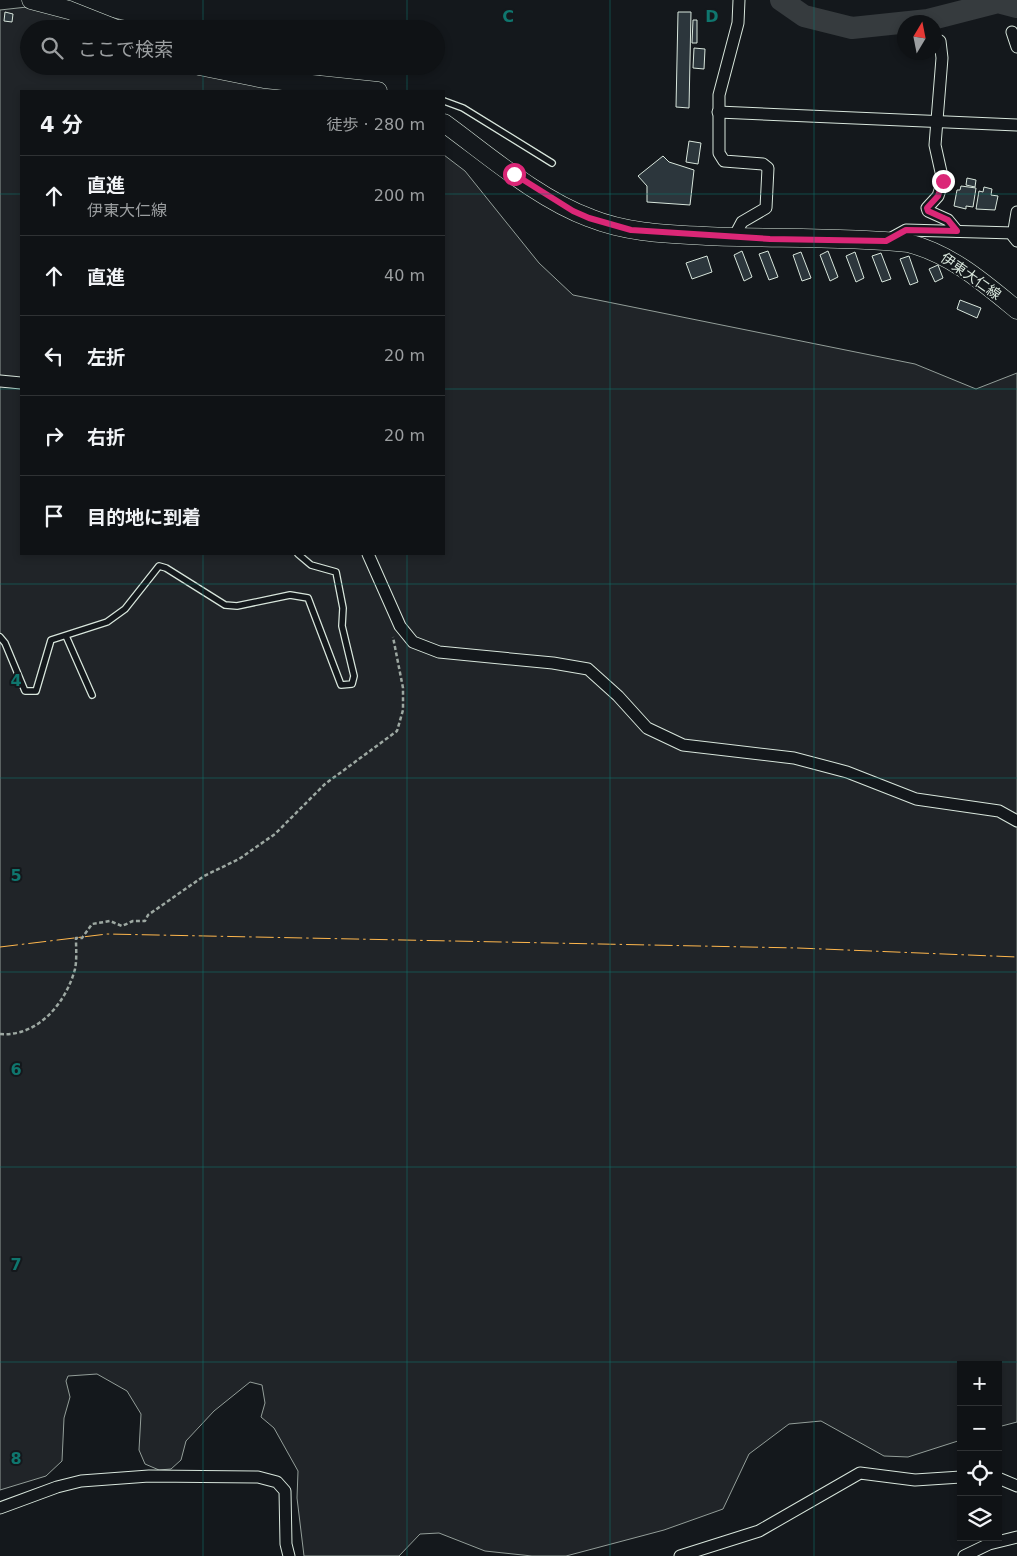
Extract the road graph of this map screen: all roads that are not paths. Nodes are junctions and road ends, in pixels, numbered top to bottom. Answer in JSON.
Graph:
{"nodes":[{"id":1,"x":31,"y":0,"type":"edge"},
{"id":2,"x":739,"y":0,"type":"edge"},
{"id":3,"x":94,"y":20,"type":"edge"},
{"id":4,"x":1012,"y":32,"type":"dead end"},
{"id":5,"x":1017,"y":47,"type":"edge"},
{"id":6,"x":942,"y":60,"type":"edge"},
{"id":7,"x":244,"y":75,"type":"edge"},
{"id":8,"x":368,"y":90,"type":"edge"},
{"id":9,"x":445,"y":101,"type":"edge"},
{"id":10,"x":718,"y":112,"type":"junction"},
{"id":11,"x":937,"y":122,"type":"junction"},
{"id":12,"x":445,"y":124,"type":"edge"},
{"id":13,"x":1017,"y":125,"type":"edge"},
{"id":14,"x":552,"y":163,"type":"dead end"},
{"id":15,"x":1017,"y":212,"type":"edge"},
{"id":16,"x":957,"y":231,"type":"junction"},
{"id":17,"x":734,"y":237,"type":"junction"},
{"id":18,"x":1015,"y":237,"type":"edge"},
{"id":19,"x":886,"y":241,"type":"junction"},
{"id":20,"x":1017,"y":310,"type":"edge"},
{"id":21,"x":0,"y":381,"type":"edge"},
{"id":22,"x":20,"y":383,"type":"edge"},
{"id":23,"x":299,"y":555,"type":"edge"},
{"id":24,"x":368,"y":555,"type":"edge"},
{"id":25,"x":66,"y":636,"type":"junction"},
{"id":26,"x":0,"y":637,"type":"edge"},
{"id":27,"x":92,"y":695,"type":"dead end"},
{"id":28,"x":1017,"y":821,"type":"edge"},
{"id":29,"x":957,"y":1477,"type":"edge"},
{"id":30,"x":1002,"y":1480,"type":"edge"},
{"id":31,"x":1017,"y":1486,"type":"edge"},
{"id":32,"x":0,"y":1508,"type":"edge"},
{"id":33,"x":1017,"y":1537,"type":"edge"},
{"id":34,"x":289,"y":1556,"type":"edge"},
{"id":35,"x":680,"y":1556,"type":"edge"},
{"id":36,"x":964,"y":1556,"type":"edge"}],
"edges":[{"from":1,"to":3,"type":"main road"},
{"from":2,"to":10,"type":"street"},
{"from":4,"to":5,"type":"street"},
{"from":6,"to":11,"type":"street"},
{"from":7,"to":8,"type":"main road"},
{"from":9,"to":14,"type":"lane"},
{"from":10,"to":11,"type":"street"},
{"from":10,"to":17,"type":"street"},
{"from":11,"to":13,"type":"street"},
{"from":11,"to":16,"type":"street"},
{"from":12,"to":17,"type":"main road","name":"伊東大仁線"},
{"from":15,"to":18,"type":"street"},
{"from":16,"to":18,"type":"street"},
{"from":16,"to":19,"type":"street"},
{"from":17,"to":19,"type":"main road","name":"伊東大仁線"},
{"from":19,"to":20,"type":"main road","name":"伊東大仁線"},
{"from":21,"to":22,"type":"street"},
{"from":23,"to":25,"type":"lane"},
{"from":24,"to":28,"type":"street"},
{"from":25,"to":26,"type":"lane"},
{"from":25,"to":27,"type":"lane"},
{"from":29,"to":35,"type":"street"},
{"from":30,"to":31,"type":"street"},
{"from":32,"to":34,"type":"street"},
{"from":33,"to":36,"type":"street"}]}
